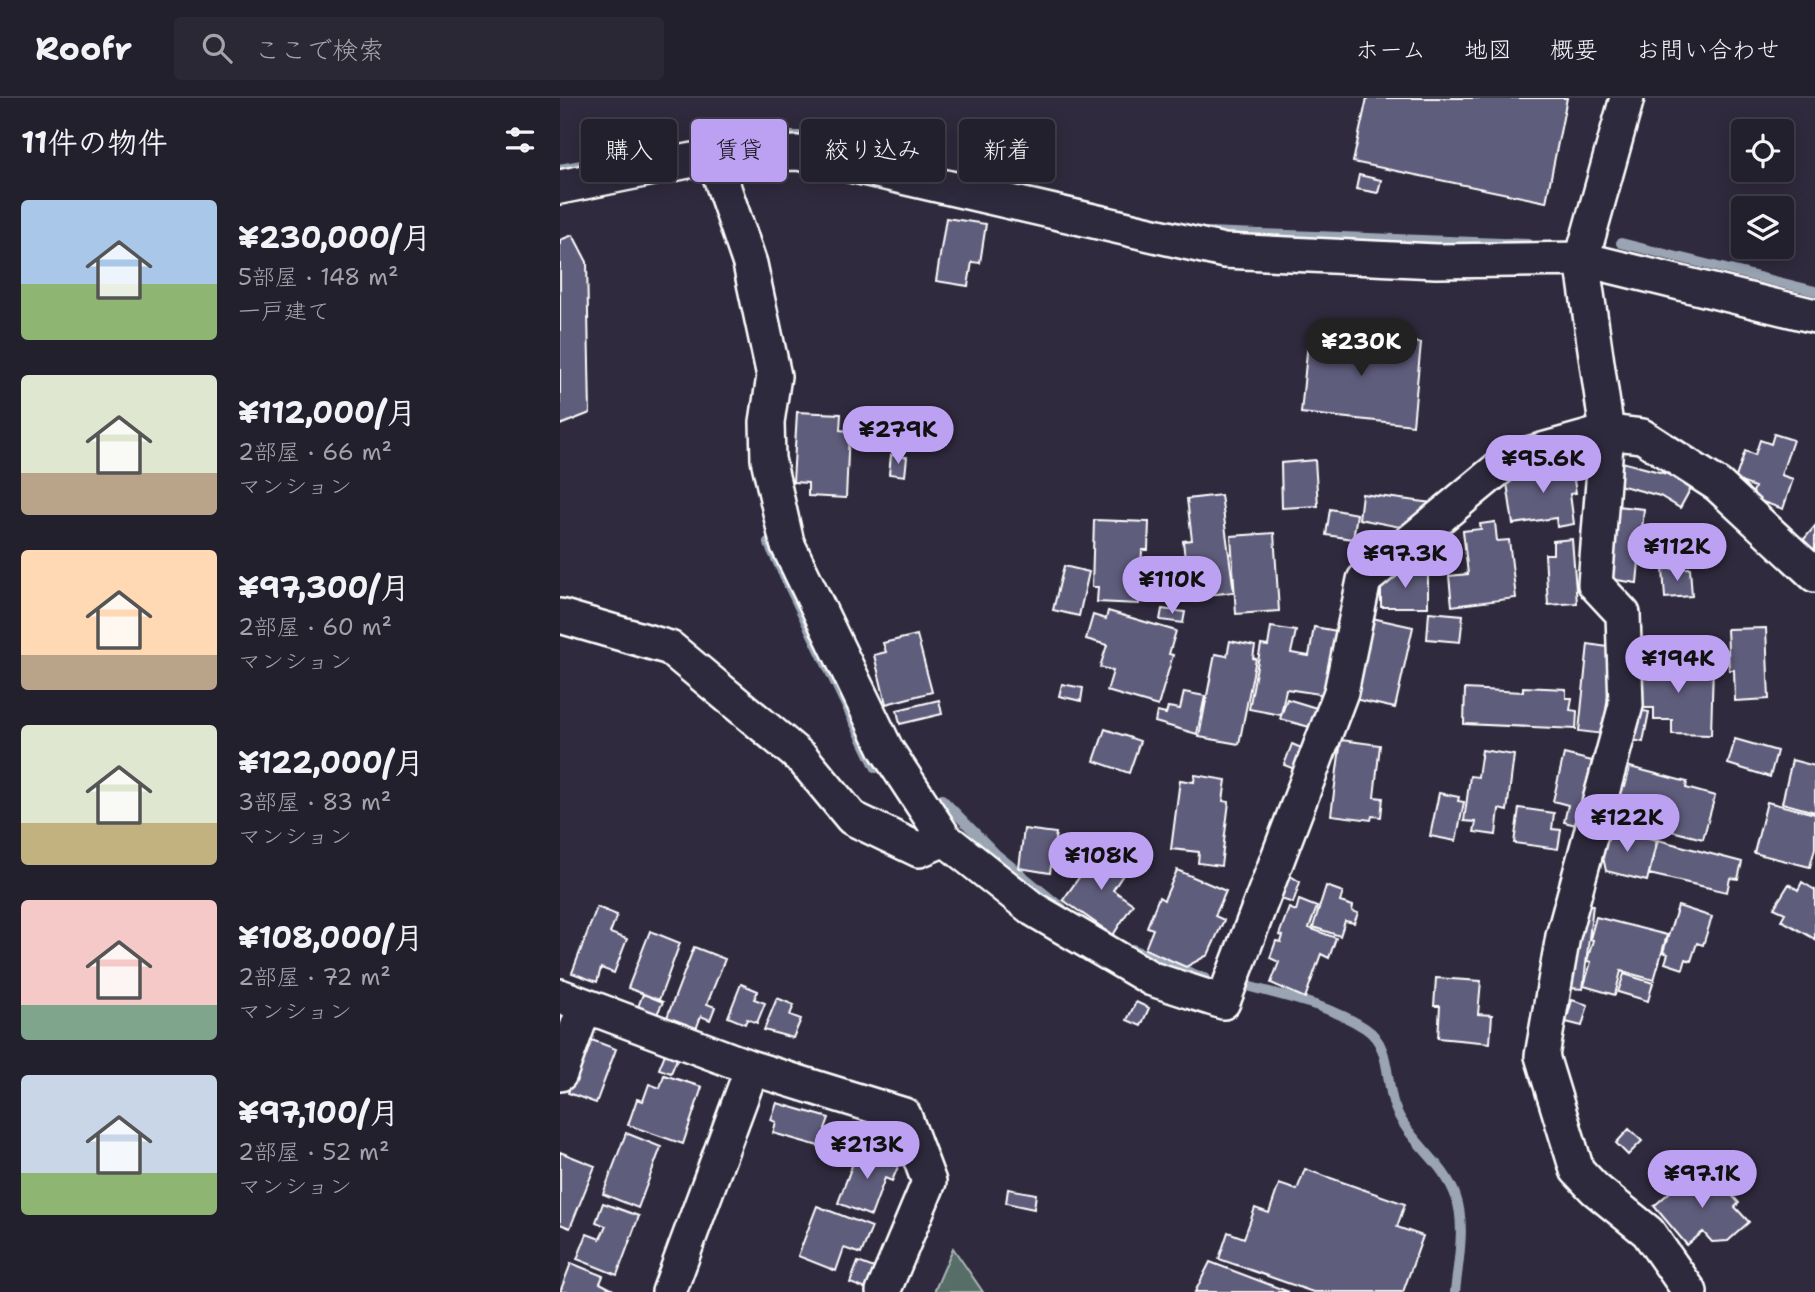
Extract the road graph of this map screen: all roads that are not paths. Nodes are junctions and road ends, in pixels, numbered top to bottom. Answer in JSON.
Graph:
{"nodes":[{"id":1,"x":1628,"y":98,"type":"edge"},
{"id":2,"x":787,"y":153,"type":"edge"},
{"id":3,"x":691,"y":160,"type":"edge"},
{"id":4,"x":722,"y":182,"type":"edge"},
{"id":5,"x":560,"y":187,"type":"edge"},
{"id":6,"x":1582,"y":259,"type":"junction"},
{"id":7,"x":1815,"y":316,"type":"edge"},
{"id":8,"x":1607,"y":432,"type":"junction"},
{"id":9,"x":1815,"y":575,"type":"edge"},
{"id":10,"x":560,"y":616,"type":"edge"},
{"id":11,"x":946,"y":839,"type":"junction"},
{"id":12,"x":572,"y":1001,"type":"edge"},
{"id":13,"x":752,"y":1069,"type":"junction"},
{"id":14,"x":560,"y":1074,"type":"edge"},
{"id":15,"x":668,"y":1292,"type":"edge"},
{"id":16,"x":883,"y":1292,"type":"edge"},
{"id":17,"x":1690,"y":1292,"type":"edge"}],
"edges":[{"from":1,"to":6,"type":"street"},
{"from":2,"to":6,"type":"street"},
{"from":3,"to":5,"type":"street"},
{"from":4,"to":11,"type":"street"},
{"from":6,"to":7,"type":"street"},
{"from":6,"to":8,"type":"street"},
{"from":8,"to":9,"type":"street"},
{"from":8,"to":11,"type":"street"},
{"from":8,"to":17,"type":"street"},
{"from":10,"to":11,"type":"street"},
{"from":12,"to":13,"type":"street"},
{"from":12,"to":14,"type":"street"},
{"from":13,"to":15,"type":"street"},
{"from":13,"to":16,"type":"street"}]}
